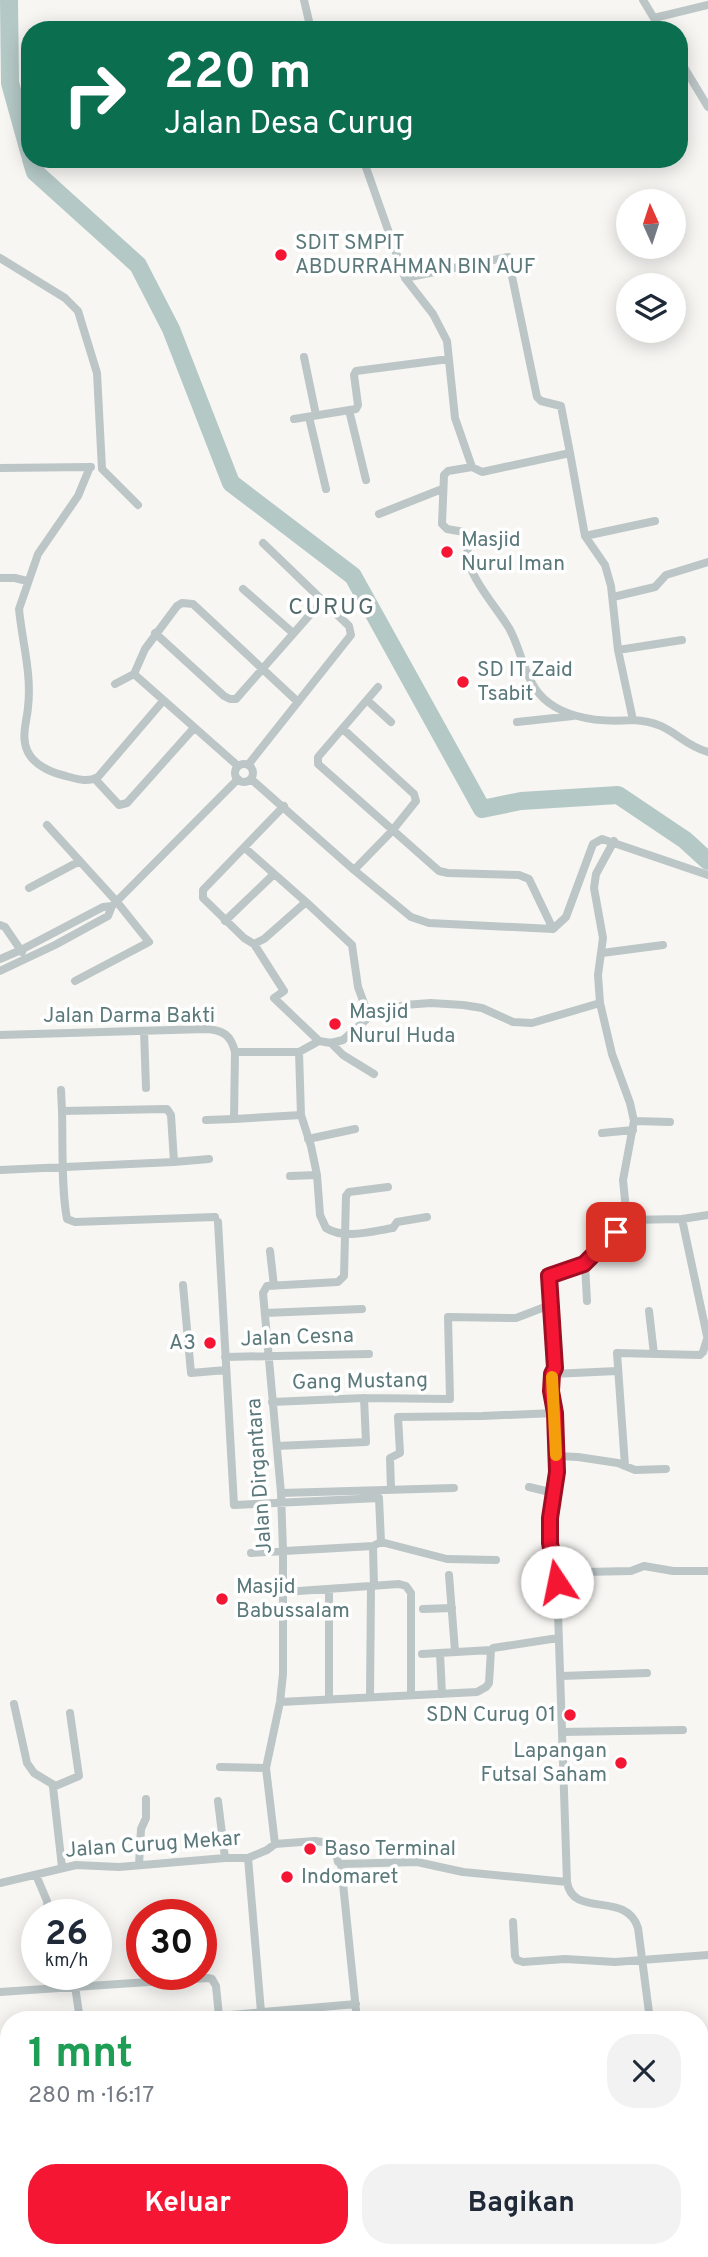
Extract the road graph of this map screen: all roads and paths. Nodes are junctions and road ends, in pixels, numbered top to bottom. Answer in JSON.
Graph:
{"nodes":[{"id":1,"x":304,"y":0,"type":"edge"},
{"id":2,"x":643,"y":0,"type":"edge"},
{"id":3,"x":708,"y":5,"type":"edge"},
{"id":4,"x":654,"y":18,"type":"junction"},
{"id":5,"x":308,"y":21,"type":"edge"},
{"id":6,"x":656,"y":21,"type":"edge"},
{"id":7,"x":688,"y":74,"type":"edge"},
{"id":8,"x":708,"y":107,"type":"edge"},
{"id":9,"x":366,"y":168,"type":"edge"},
{"id":10,"x":0,"y":258,"type":"edge"},
{"id":11,"x":405,"y":278,"type":"junction"},
{"id":12,"x":304,"y":357,"type":"dead end"},
{"id":13,"x":449,"y":359,"type":"junction"},
{"id":14,"x":349,"y":410,"type":"junction"},
{"id":15,"x":313,"y":416,"type":"junction"},
{"id":16,"x":294,"y":419,"type":"dead end"},
{"id":17,"x":570,"y":453,"type":"junction"},
{"id":18,"x":90,"y":467,"type":"junction"},
{"id":19,"x":471,"y":467,"type":"junction"},
{"id":20,"x":0,"y":468,"type":"edge"},
{"id":21,"x":102,"y":468,"type":"junction"},
{"id":22,"x":366,"y":480,"type":"dead end"},
{"id":23,"x":326,"y":489,"type":"dead end"},
{"id":24,"x":442,"y":489,"type":"junction"},
{"id":25,"x":138,"y":505,"type":"dead end"},
{"id":26,"x":379,"y":514,"type":"dead end"},
{"id":27,"x":655,"y":521,"type":"dead end"},
{"id":28,"x":585,"y":536,"type":"junction"},
{"id":29,"x":263,"y":543,"type":"dead end"},
{"id":30,"x":708,"y":562,"type":"edge"},
{"id":31,"x":0,"y":578,"type":"edge"},
{"id":32,"x":27,"y":581,"type":"junction"},
{"id":33,"x":243,"y":589,"type":"dead end"},
{"id":34,"x":613,"y":597,"type":"junction"},
{"id":35,"x":322,"y":601,"type":"junction"},
{"id":36,"x":155,"y":633,"type":"junction"},
{"id":37,"x":293,"y":633,"type":"junction"},
{"id":38,"x":682,"y":639,"type":"dead end"},
{"id":39,"x":618,"y":650,"type":"junction"},
{"id":40,"x":264,"y":668,"type":"junction"},
{"id":41,"x":134,"y":674,"type":"junction"},
{"id":42,"x":115,"y":684,"type":"dead end"},
{"id":43,"x":378,"y":687,"type":"dead end"},
{"id":44,"x":367,"y":700,"type":"junction"},
{"id":45,"x":163,"y":701,"type":"junction"},
{"id":46,"x":298,"y":702,"type":"junction"},
{"id":47,"x":576,"y":716,"type":"junction"},
{"id":48,"x":633,"y":720,"type":"junction"},
{"id":49,"x":391,"y":722,"type":"dead end"},
{"id":50,"x":517,"y":722,"type":"dead end"},
{"id":51,"x":194,"y":728,"type":"junction"},
{"id":52,"x":343,"y":729,"type":"junction"},
{"id":53,"x":708,"y":752,"type":"edge"},
{"id":54,"x":248,"y":765,"type":"junction"},
{"id":55,"x":238,"y":766,"type":"junction"},
{"id":56,"x":95,"y":779,"type":"junction"},
{"id":57,"x":238,"y":779,"type":"junction"},
{"id":58,"x":251,"y":779,"type":"junction"},
{"id":59,"x":284,"y":806,"type":"junction"},
{"id":60,"x":47,"y":825,"type":"dead end"},
{"id":61,"x":392,"y":831,"type":"junction"},
{"id":62,"x":614,"y":841,"type":"junction"},
{"id":63,"x":245,"y":848,"type":"junction"},
{"id":64,"x":80,"y":861,"type":"junction"},
{"id":65,"x":355,"y":870,"type":"junction"},
{"id":66,"x":274,"y":874,"type":"junction"},
{"id":67,"x":708,"y":875,"type":"edge"},
{"id":68,"x":29,"y":888,"type":"dead end"},
{"id":69,"x":306,"y":902,"type":"junction"},
{"id":70,"x":114,"y":904,"type":"junction"},
{"id":71,"x":225,"y":920,"type":"junction"},
{"id":72,"x":0,"y":925,"type":"edge"},
{"id":73,"x":553,"y":929,"type":"junction"},
{"id":74,"x":254,"y":944,"type":"junction"},
{"id":75,"x":663,"y":945,"type":"dead end"},
{"id":76,"x":21,"y":950,"type":"junction"},
{"id":77,"x":602,"y":953,"type":"junction"},
{"id":78,"x":0,"y":959,"type":"edge"},
{"id":79,"x":26,"y":959,"type":"junction"},
{"id":80,"x":0,"y":971,"type":"edge"},
{"id":81,"x":75,"y":981,"type":"dead end"},
{"id":82,"x":600,"y":1003,"type":"junction"},
{"id":83,"x":369,"y":1017,"type":"junction"},
{"id":84,"x":144,"y":1031,"type":"junction"},
{"id":85,"x":0,"y":1035,"type":"edge"},
{"id":86,"x":319,"y":1041,"type":"junction"},
{"id":87,"x":331,"y":1043,"type":"junction"},
{"id":88,"x":235,"y":1052,"type":"junction"},
{"id":89,"x":299,"y":1052,"type":"junction"},
{"id":90,"x":374,"y":1074,"type":"dead end"},
{"id":91,"x":146,"y":1088,"type":"dead end"},
{"id":92,"x":61,"y":1090,"type":"dead end"},
{"id":93,"x":62,"y":1111,"type":"junction"},
{"id":94,"x":301,"y":1115,"type":"junction"},
{"id":95,"x":234,"y":1119,"type":"junction"},
{"id":96,"x":206,"y":1120,"type":"dead end"},
{"id":97,"x":670,"y":1122,"type":"dead end"},
{"id":98,"x":633,"y":1126,"type":"junction"},
{"id":99,"x":355,"y":1129,"type":"dead end"},
{"id":100,"x":602,"y":1133,"type":"dead end"},
{"id":101,"x":308,"y":1139,"type":"junction"},
{"id":102,"x":209,"y":1159,"type":"dead end"},
{"id":103,"x":174,"y":1162,"type":"junction"},
{"id":104,"x":64,"y":1167,"type":"junction"},
{"id":105,"x":0,"y":1170,"type":"edge"},
{"id":106,"x":317,"y":1175,"type":"junction"},
{"id":107,"x":290,"y":1176,"type":"dead end"},
{"id":108,"x":388,"y":1187,"type":"dead end"},
{"id":109,"x":708,"y":1215,"type":"edge"},
{"id":110,"x":427,"y":1217,"type":"dead end"},
{"id":111,"x":682,"y":1219,"type":"junction"},
{"id":112,"x":627,"y":1220,"type":"junction"},
{"id":113,"x":344,"y":1234,"type":"junction"},
{"id":114,"x":270,"y":1251,"type":"dead end"},
{"id":115,"x":584,"y":1264,"type":"junction"},
{"id":116,"x":183,"y":1285,"type":"dead end"},
{"id":117,"x":274,"y":1286,"type":"junction"},
{"id":118,"x":587,"y":1301,"type":"dead end"},
{"id":119,"x":550,"y":1305,"type":"junction"},
{"id":120,"x":362,"y":1309,"type":"dead end"},
{"id":121,"x":649,"y":1311,"type":"dead end"},
{"id":122,"x":265,"y":1313,"type":"junction"},
{"id":123,"x":708,"y":1336,"type":"edge"},
{"id":124,"x":369,"y":1354,"type":"dead end"},
{"id":125,"x":654,"y":1354,"type":"junction"},
{"id":126,"x":225,"y":1357,"type":"junction"},
{"id":127,"x":269,"y":1357,"type":"junction"},
{"id":128,"x":226,"y":1370,"type":"junction"},
{"id":129,"x":617,"y":1371,"type":"junction"},
{"id":130,"x":552,"y":1374,"type":"junction"},
{"id":131,"x":364,"y":1398,"type":"junction"},
{"id":132,"x":272,"y":1402,"type":"junction"},
{"id":133,"x":555,"y":1413,"type":"junction"},
{"id":134,"x":277,"y":1446,"type":"junction"},
{"id":135,"x":556,"y":1456,"type":"junction"},
{"id":136,"x":625,"y":1466,"type":"junction"},
{"id":137,"x":666,"y":1469,"type":"dead end"},
{"id":138,"x":529,"y":1487,"type":"dead end"},
{"id":139,"x":454,"y":1488,"type":"dead end"},
{"id":140,"x":391,"y":1489,"type":"junction"},
{"id":141,"x":554,"y":1493,"type":"junction"},
{"id":142,"x":377,"y":1494,"type":"junction"},
{"id":143,"x":282,"y":1497,"type":"junction"},
{"id":144,"x":377,"y":1544,"type":"junction"},
{"id":145,"x":283,"y":1552,"type":"junction"},
{"id":146,"x":251,"y":1553,"type":"dead end"},
{"id":147,"x":496,"y":1560,"type":"dead end"},
{"id":148,"x":708,"y":1571,"type":"edge"},
{"id":149,"x":449,"y":1576,"type":"dead end"},
{"id":150,"x":557,"y":1582,"type":"junction"},
{"id":151,"x":372,"y":1586,"type":"junction"},
{"id":152,"x":329,"y":1589,"type":"junction"},
{"id":153,"x":284,"y":1592,"type":"junction"},
{"id":154,"x":452,"y":1608,"type":"junction"},
{"id":155,"x":423,"y":1609,"type":"dead end"},
{"id":156,"x":558,"y":1638,"type":"junction"},
{"id":157,"x":491,"y":1650,"type":"junction"},
{"id":158,"x":455,"y":1651,"type":"junction"},
{"id":159,"x":440,"y":1653,"type":"junction"},
{"id":160,"x":422,"y":1654,"type":"dead end"},
{"id":161,"x":647,"y":1673,"type":"dead end"},
{"id":162,"x":561,"y":1676,"type":"junction"},
{"id":163,"x":442,"y":1694,"type":"junction"},
{"id":164,"x":411,"y":1695,"type":"junction"},
{"id":165,"x":370,"y":1697,"type":"junction"},
{"id":166,"x":329,"y":1699,"type":"junction"},
{"id":167,"x":280,"y":1702,"type":"junction"},
{"id":168,"x":14,"y":1704,"type":"dead end"},
{"id":169,"x":70,"y":1713,"type":"dead end"},
{"id":170,"x":683,"y":1730,"type":"dead end"},
{"id":171,"x":562,"y":1732,"type":"junction"},
{"id":172,"x":220,"y":1767,"type":"dead end"},
{"id":173,"x":267,"y":1768,"type":"junction"},
{"id":174,"x":54,"y":1785,"type":"junction"},
{"id":175,"x":146,"y":1799,"type":"dead end"},
{"id":176,"x":218,"y":1801,"type":"dead end"},
{"id":177,"x":275,"y":1844,"type":"junction"},
{"id":178,"x":225,"y":1858,"type":"junction"},
{"id":179,"x":248,"y":1858,"type":"junction"},
{"id":180,"x":341,"y":1864,"type":"junction"},
{"id":181,"x":139,"y":1865,"type":"junction"},
{"id":182,"x":62,"y":1867,"type":"junction"},
{"id":183,"x":36,"y":1875,"type":"junction"},
{"id":184,"x":567,"y":1882,"type":"junction"},
{"id":185,"x":0,"y":1883,"type":"edge"},
{"id":186,"x":46,"y":1899,"type":"edge"},
{"id":187,"x":513,"y":1922,"type":"dead end"},
{"id":188,"x":708,"y":1955,"type":"edge"},
{"id":189,"x":643,"y":1960,"type":"junction"},
{"id":190,"x":112,"y":1984,"type":"edge"},
{"id":191,"x":25,"y":1990,"type":"edge"},
{"id":192,"x":76,"y":1990,"type":"edge"},
{"id":193,"x":0,"y":1992,"type":"edge"},
{"id":194,"x":356,"y":2004,"type":"junction"},
{"id":195,"x":79,"y":2011,"type":"edge"},
{"id":196,"x":218,"y":2011,"type":"edge"},
{"id":197,"x":261,"y":2011,"type":"edge"},
{"id":198,"x":310,"y":2011,"type":"edge"},
{"id":199,"x":356,"y":2011,"type":"edge"},
{"id":200,"x":649,"y":2011,"type":"edge"}],
"edges":[{"from":1,"to":5,"type":"street"},
{"from":2,"to":4,"type":"street"},
{"from":3,"to":4,"type":"street"},
{"from":4,"to":6,"type":"street"},
{"from":7,"to":8,"type":"street"},
{"from":9,"to":11,"type":"street"},
{"from":10,"to":21,"type":"street"},
{"from":11,"to":13,"type":"street"},
{"from":11,"to":17,"type":"street"},
{"from":12,"to":15,"type":"street"},
{"from":13,"to":14,"type":"street"},
{"from":13,"to":19,"type":"street"},
{"from":14,"to":15,"type":"street"},
{"from":14,"to":22,"type":"street"},
{"from":15,"to":16,"type":"street"},
{"from":15,"to":23,"type":"street"},
{"from":17,"to":19,"type":"street"},
{"from":17,"to":28,"type":"street"},
{"from":18,"to":20,"type":"street"},
{"from":18,"to":21,"type":"street"},
{"from":18,"to":32,"type":"street"},
{"from":19,"to":24,"type":"street"},
{"from":21,"to":25,"type":"street"},
{"from":24,"to":26,"type":"street"},
{"from":24,"to":47,"type":"street"},
{"from":27,"to":28,"type":"street"},
{"from":28,"to":34,"type":"street"},
{"from":29,"to":35,"type":"street"},
{"from":30,"to":34,"type":"street"},
{"from":31,"to":32,"type":"street"},
{"from":32,"to":56,"type":"street"},
{"from":33,"to":37,"type":"street"},
{"from":34,"to":39,"type":"street"},
{"from":35,"to":37,"type":"street"},
{"from":35,"to":46,"type":"street"},
{"from":36,"to":40,"type":"street"},
{"from":36,"to":40,"type":"street"},
{"from":36,"to":41,"type":"street"},
{"from":37,"to":40,"type":"street"},
{"from":38,"to":39,"type":"street"},
{"from":39,"to":48,"type":"street"},
{"from":40,"to":46,"type":"street"},
{"from":41,"to":42,"type":"street"},
{"from":41,"to":45,"type":"street"},
{"from":43,"to":44,"type":"street"},
{"from":44,"to":49,"type":"street"},
{"from":44,"to":52,"type":"street"},
{"from":45,"to":51,"type":"street"},
{"from":45,"to":56,"type":"street"},
{"from":46,"to":54,"type":"street"},
{"from":47,"to":48,"type":"street"},
{"from":47,"to":50,"type":"street"},
{"from":48,"to":53,"type":"street"},
{"from":51,"to":55,"type":"street"},
{"from":51,"to":56,"type":"street"},
{"from":52,"to":61,"type":"street"},
{"from":52,"to":61,"type":"street"},
{"from":54,"to":55,"type":"street"},
{"from":54,"to":58,"type":"street"},
{"from":55,"to":57,"type":"street"},
{"from":57,"to":58,"type":"street"},
{"from":57,"to":70,"type":"street"},
{"from":58,"to":59,"type":"street"},
{"from":59,"to":63,"type":"street"},
{"from":59,"to":65,"type":"street"},
{"from":60,"to":64,"type":"street"},
{"from":61,"to":65,"type":"street"},
{"from":61,"to":73,"type":"street"},
{"from":62,"to":67,"type":"street"},
{"from":62,"to":73,"type":"street"},
{"from":62,"to":77,"type":"street"},
{"from":63,"to":66,"type":"street"},
{"from":63,"to":71,"type":"street"},
{"from":64,"to":68,"type":"street"},
{"from":64,"to":70,"type":"street"},
{"from":65,"to":73,"type":"street"},
{"from":66,"to":69,"type":"street"},
{"from":66,"to":71,"type":"street"},
{"from":69,"to":74,"type":"street"},
{"from":69,"to":83,"type":"street"},
{"from":70,"to":76,"type":"street"},
{"from":70,"to":79,"type":"street"},
{"from":70,"to":81,"type":"street"},
{"from":71,"to":74,"type":"street"},
{"from":72,"to":76,"type":"street"},
{"from":74,"to":86,"type":"street"},
{"from":75,"to":77,"type":"street"},
{"from":76,"to":78,"type":"street"},
{"from":76,"to":79,"type":"street"},
{"from":77,"to":82,"type":"street"},
{"from":79,"to":80,"type":"street"},
{"from":82,"to":83,"type":"street"},
{"from":82,"to":98,"type":"street"},
{"from":83,"to":87,"type":"street"},
{"from":84,"to":85,"type":"street","name":"Jalan Darma Bakti"},
{"from":84,"to":88,"type":"street","name":"Jalan Darma Bakti"},
{"from":84,"to":91,"type":"street"},
{"from":86,"to":87,"type":"street"},
{"from":86,"to":89,"type":"street"},
{"from":87,"to":90,"type":"street"},
{"from":88,"to":89,"type":"street","name":"Jalan Darma Bakti"},
{"from":88,"to":95,"type":"street"},
{"from":89,"to":94,"type":"street"},
{"from":92,"to":93,"type":"street"},
{"from":93,"to":103,"type":"street"},
{"from":93,"to":104,"type":"street"},
{"from":94,"to":95,"type":"street"},
{"from":94,"to":101,"type":"street"},
{"from":95,"to":96,"type":"street"},
{"from":97,"to":98,"type":"street"},
{"from":98,"to":100,"type":"street"},
{"from":98,"to":112,"type":"street"},
{"from":99,"to":101,"type":"street"},
{"from":101,"to":106,"type":"street"},
{"from":102,"to":103,"type":"street"},
{"from":103,"to":104,"type":"street"},
{"from":104,"to":105,"type":"street"},
{"from":104,"to":126,"type":"street","name":"Jalan Dirgantara"},
{"from":106,"to":107,"type":"street"},
{"from":106,"to":113,"type":"street"},
{"from":108,"to":113,"type":"street"},
{"from":109,"to":111,"type":"street"},
{"from":110,"to":113,"type":"street"},
{"from":111,"to":112,"type":"street"},
{"from":111,"to":123,"type":"street"},
{"from":112,"to":115,"type":"street"},
{"from":113,"to":117,"type":"street"},
{"from":114,"to":117,"type":"street"},
{"from":115,"to":118,"type":"street"},
{"from":115,"to":119,"type":"street"},
{"from":116,"to":128,"type":"street"},
{"from":117,"to":122,"type":"street"},
{"from":119,"to":130,"type":"street"},
{"from":119,"to":131,"type":"street","name":"Gang Mustang"},
{"from":120,"to":122,"type":"street"},
{"from":121,"to":125,"type":"street"},
{"from":122,"to":127,"type":"street","name":"Jalan Dirgantara"},
{"from":123,"to":125,"type":"street"},
{"from":124,"to":127,"type":"street","name":"Jalan Cesna"},
{"from":125,"to":129,"type":"street"},
{"from":126,"to":127,"type":"street","name":"Jalan Cesna"},
{"from":126,"to":128,"type":"street","name":"Jalan Dirgantara"},
{"from":127,"to":132,"type":"street","name":"Jalan Dirgantara"},
{"from":128,"to":143,"type":"street","name":"Jalan Dirgantara"},
{"from":129,"to":130,"type":"street"},
{"from":129,"to":136,"type":"street"},
{"from":130,"to":133,"type":"street"},
{"from":131,"to":132,"type":"street","name":"Gang Mustang"},
{"from":131,"to":134,"type":"street"},
{"from":132,"to":134,"type":"street","name":"Jalan Dirgantara"},
{"from":133,"to":135,"type":"street"},
{"from":133,"to":140,"type":"street"},
{"from":134,"to":143,"type":"street","name":"Jalan Dirgantara"},
{"from":135,"to":136,"type":"street"},
{"from":135,"to":141,"type":"street"},
{"from":136,"to":137,"type":"street"},
{"from":138,"to":141,"type":"street"},
{"from":139,"to":140,"type":"street"},
{"from":140,"to":142,"type":"street"},
{"from":141,"to":150,"type":"street"},
{"from":142,"to":143,"type":"street"},
{"from":142,"to":144,"type":"street"},
{"from":143,"to":145,"type":"street","name":"Jalan Dirgantara"},
{"from":144,"to":145,"type":"street"},
{"from":144,"to":147,"type":"street"},
{"from":144,"to":151,"type":"street"},
{"from":145,"to":146,"type":"street"},
{"from":145,"to":153,"type":"street","name":"Jalan Dirgantara"},
{"from":148,"to":150,"type":"street"},
{"from":149,"to":154,"type":"street"},
{"from":150,"to":156,"type":"street"},
{"from":151,"to":152,"type":"street"},
{"from":151,"to":164,"type":"street"},
{"from":151,"to":165,"type":"street"},
{"from":152,"to":153,"type":"street"},
{"from":152,"to":166,"type":"street"},
{"from":153,"to":167,"type":"street","name":"Jalan Dirgantara"},
{"from":154,"to":155,"type":"street"},
{"from":154,"to":158,"type":"street"},
{"from":156,"to":157,"type":"street"},
{"from":156,"to":162,"type":"street"},
{"from":157,"to":158,"type":"street"},
{"from":157,"to":163,"type":"street"},
{"from":158,"to":159,"type":"street"},
{"from":159,"to":160,"type":"street"},
{"from":159,"to":163,"type":"street"},
{"from":161,"to":162,"type":"street"},
{"from":162,"to":171,"type":"street"},
{"from":163,"to":164,"type":"street"},
{"from":164,"to":165,"type":"street"},
{"from":165,"to":166,"type":"street"},
{"from":166,"to":167,"type":"street"},
{"from":167,"to":173,"type":"street","name":"Jalan Dirgantara"},
{"from":168,"to":174,"type":"street"},
{"from":169,"to":174,"type":"street"},
{"from":170,"to":171,"type":"street"},
{"from":171,"to":184,"type":"street"},
{"from":172,"to":173,"type":"street"},
{"from":173,"to":177,"type":"street","name":"Jalan Dirgantara"},
{"from":174,"to":182,"type":"street"},
{"from":175,"to":181,"type":"street"},
{"from":176,"to":178,"type":"street"},
{"from":177,"to":179,"type":"street","name":"Jalan Curug Mekar"},
{"from":177,"to":180,"type":"street","name":"Jalan Curug Mekar"},
{"from":178,"to":179,"type":"street","name":"Jalan Curug Mekar"},
{"from":178,"to":181,"type":"street","name":"Jalan Curug Mekar"},
{"from":179,"to":197,"type":"street"},
{"from":180,"to":184,"type":"street"},
{"from":180,"to":194,"type":"street"},
{"from":181,"to":182,"type":"street","name":"Jalan Curug Mekar"},
{"from":182,"to":183,"type":"street","name":"Jalan Curug Mekar"},
{"from":183,"to":185,"type":"street","name":"Jalan Curug Mekar"},
{"from":183,"to":186,"type":"street"},
{"from":184,"to":189,"type":"street"},
{"from":187,"to":189,"type":"street"},
{"from":188,"to":189,"type":"street"},
{"from":189,"to":200,"type":"street"},
{"from":190,"to":196,"type":"street"},
{"from":191,"to":193,"type":"street"},
{"from":192,"to":195,"type":"street"},
{"from":194,"to":198,"type":"street"},
{"from":194,"to":199,"type":"street"}]}
